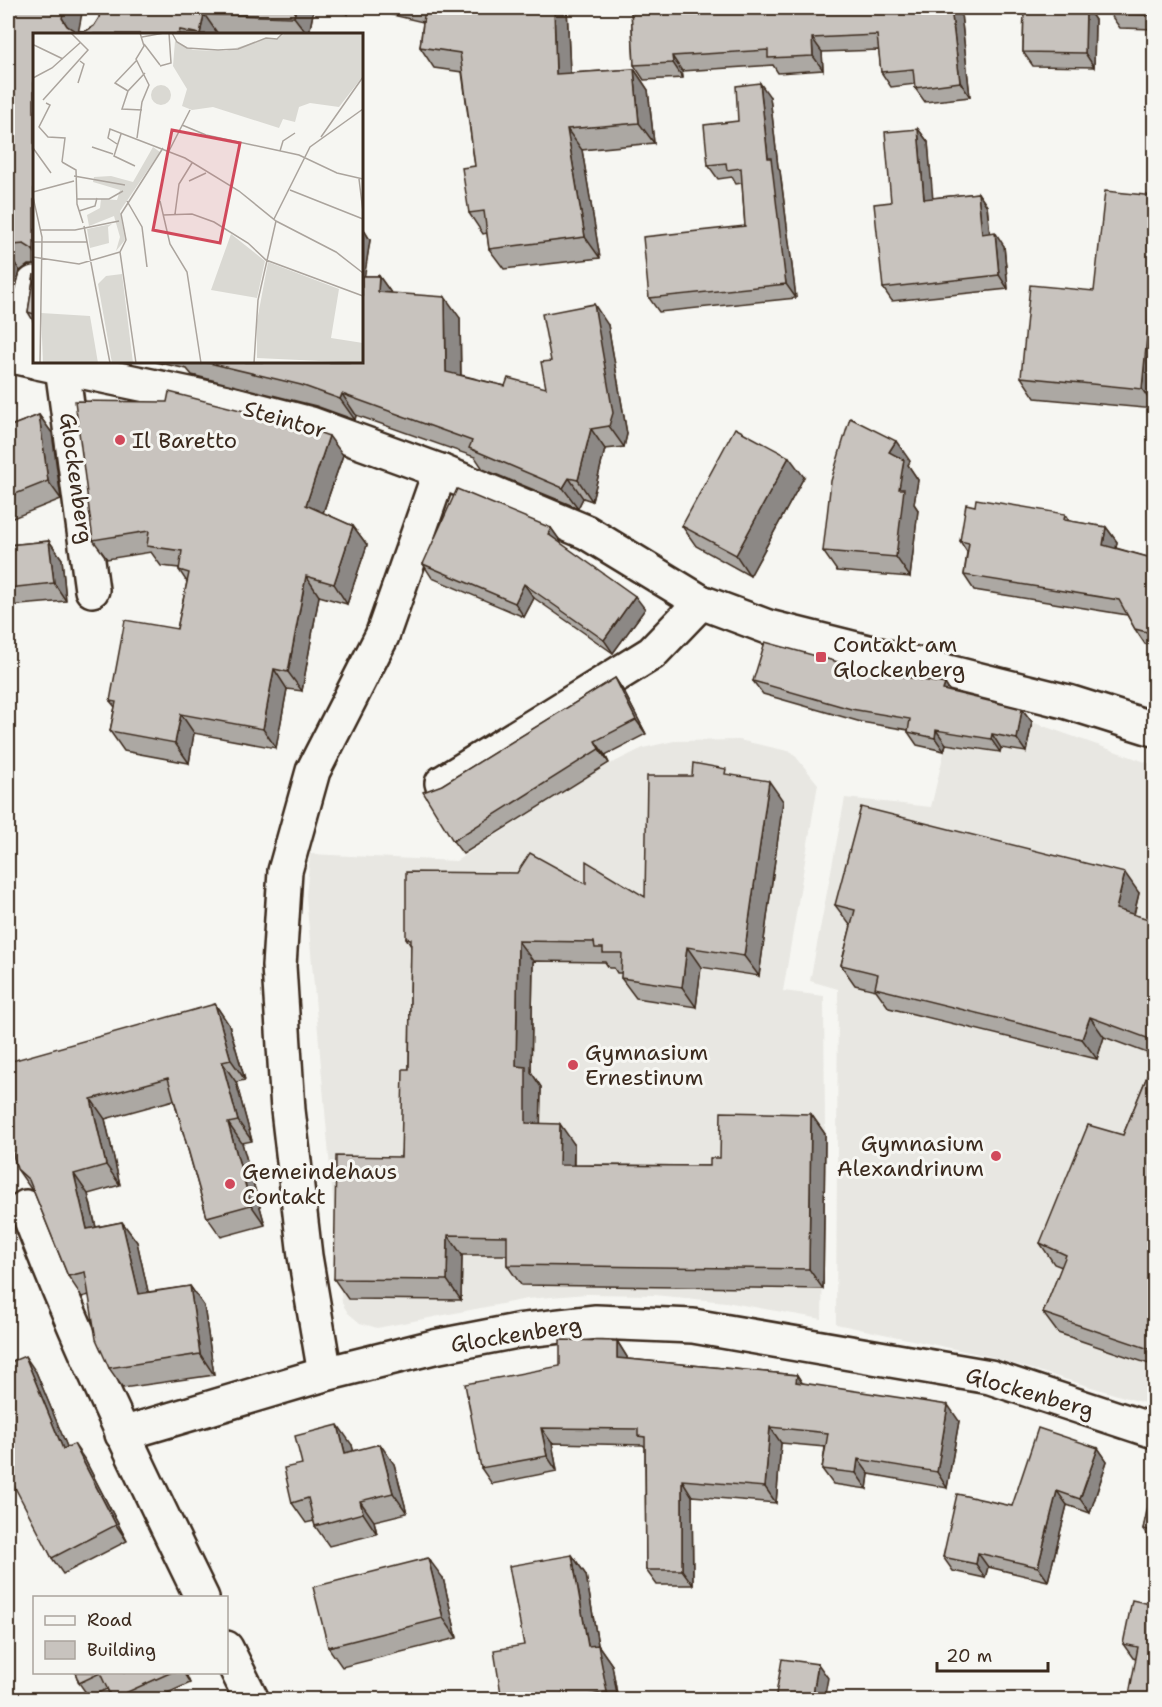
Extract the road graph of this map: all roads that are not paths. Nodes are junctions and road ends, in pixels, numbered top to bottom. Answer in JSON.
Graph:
{"nodes":[{"id":1,"x":33,"y":322,"type":"edge"},
{"id":2,"x":32,"y":360,"type":"edge"},
{"id":3,"x":46,"y":363,"type":"edge"},
{"id":4,"x":440,"y":471,"type":"junction"},
{"id":5,"x":92,"y":590,"type":"dead end"},
{"id":6,"x":701,"y":602,"type":"junction"},
{"id":7,"x":1155,"y":729,"type":"edge"},
{"id":8,"x":442,"y":783,"type":"edge"},
{"id":9,"x":26,"y":1208,"type":"dead end"},
{"id":10,"x":325,"y":1374,"type":"junction"},
{"id":11,"x":1155,"y":1431,"type":"edge"},
{"id":12,"x":122,"y":1434,"type":"junction"},
{"id":13,"x":201,"y":1596,"type":"edge"},
{"id":14,"x":228,"y":1652,"type":"edge"},
{"id":15,"x":252,"y":1700,"type":"edge"}],
"edges":[{"from":1,"to":2,"type":"street","name":"Glockenberg"},
{"from":2,"to":5,"type":"street","name":"Glockenberg"},
{"from":3,"to":4,"type":"street","name":"Steintor"},
{"from":4,"to":6,"type":"street","name":"Steintor"},
{"from":4,"to":10,"type":"street"},
{"from":6,"to":7,"type":"street","name":"Steintor"},
{"from":6,"to":8,"type":"street"},
{"from":9,"to":12,"type":"street"},
{"from":10,"to":11,"type":"street","name":"Glockenberg"},
{"from":10,"to":12,"type":"street","name":"Glockenberg"},
{"from":12,"to":13,"type":"street"},
{"from":14,"to":15,"type":"street"}]}
